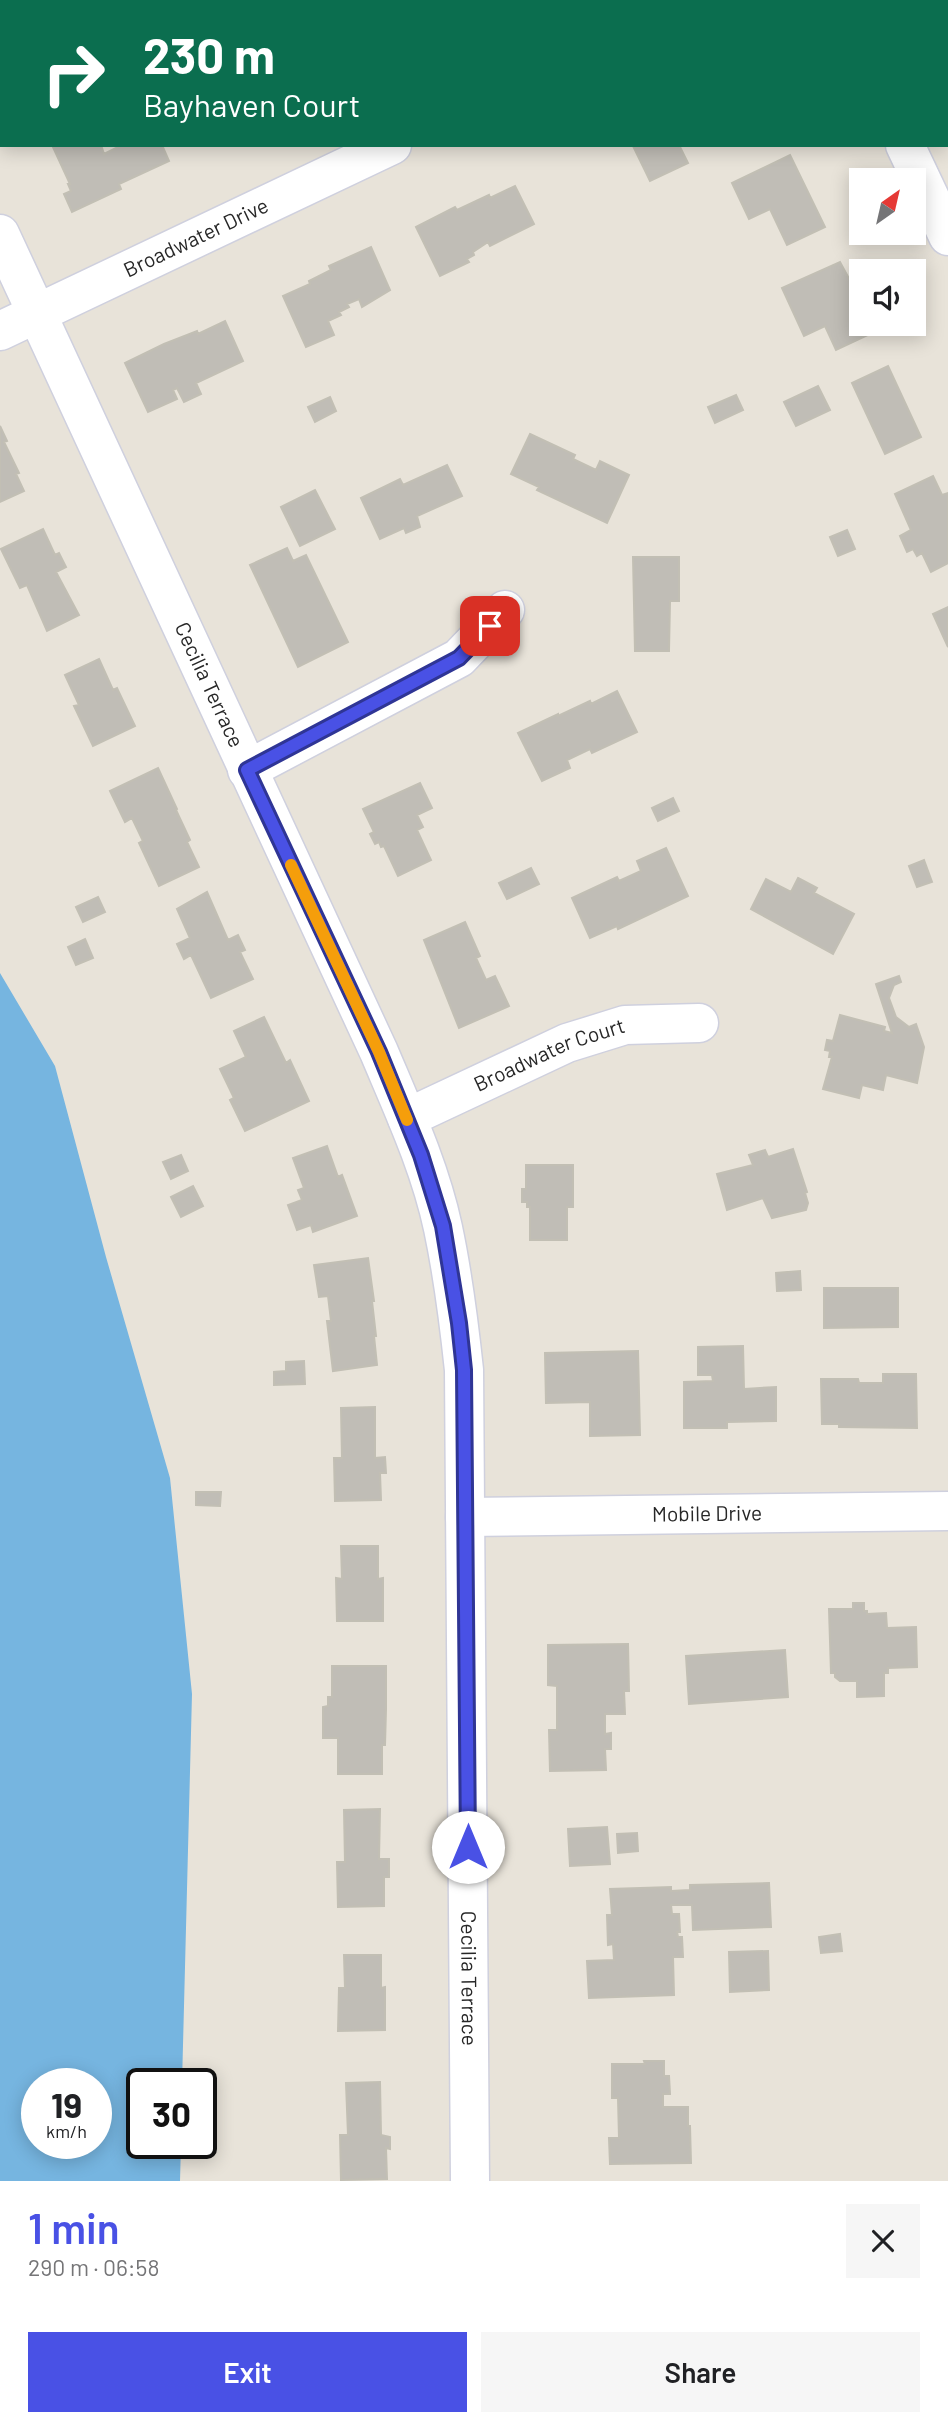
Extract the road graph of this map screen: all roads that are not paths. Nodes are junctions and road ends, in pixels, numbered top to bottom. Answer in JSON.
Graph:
{"nodes":[{"id":1,"x":387,"y":147,"type":"edge"},
{"id":2,"x":906,"y":147,"type":"edge"},
{"id":3,"x":0,"y":234,"type":"edge"},
{"id":4,"x":948,"y":236,"type":"edge"},
{"id":5,"x":37,"y":313,"type":"junction"},
{"id":6,"x":0,"y":331,"type":"edge"},
{"id":7,"x":505,"y":610,"type":"dead end"},
{"id":8,"x":247,"y":770,"type":"junction"},
{"id":9,"x":699,"y":1023,"type":"dead end"},
{"id":10,"x":407,"y":1118,"type":"junction"},
{"id":11,"x":948,"y":1511,"type":"edge"},
{"id":12,"x":466,"y":1517,"type":"junction"},
{"id":13,"x":470,"y":2181,"type":"edge"}],
"edges":[{"from":1,"to":5,"type":"street","name":"Broadwater Drive"},
{"from":2,"to":4,"type":"street"},
{"from":3,"to":5,"type":"street","name":"Cecilia Terrace"},
{"from":5,"to":6,"type":"street","name":"Broadwater Drive"},
{"from":5,"to":8,"type":"street","name":"Cecilia Terrace"},
{"from":7,"to":8,"type":"street"},
{"from":8,"to":10,"type":"street","name":"Cecilia Terrace"},
{"from":9,"to":10,"type":"street","name":"Broadwater Court"},
{"from":10,"to":12,"type":"street","name":"Cecilia Terrace"},
{"from":11,"to":12,"type":"street","name":"Mobile Drive"},
{"from":12,"to":13,"type":"street","name":"Cecilia Terrace"}]}
